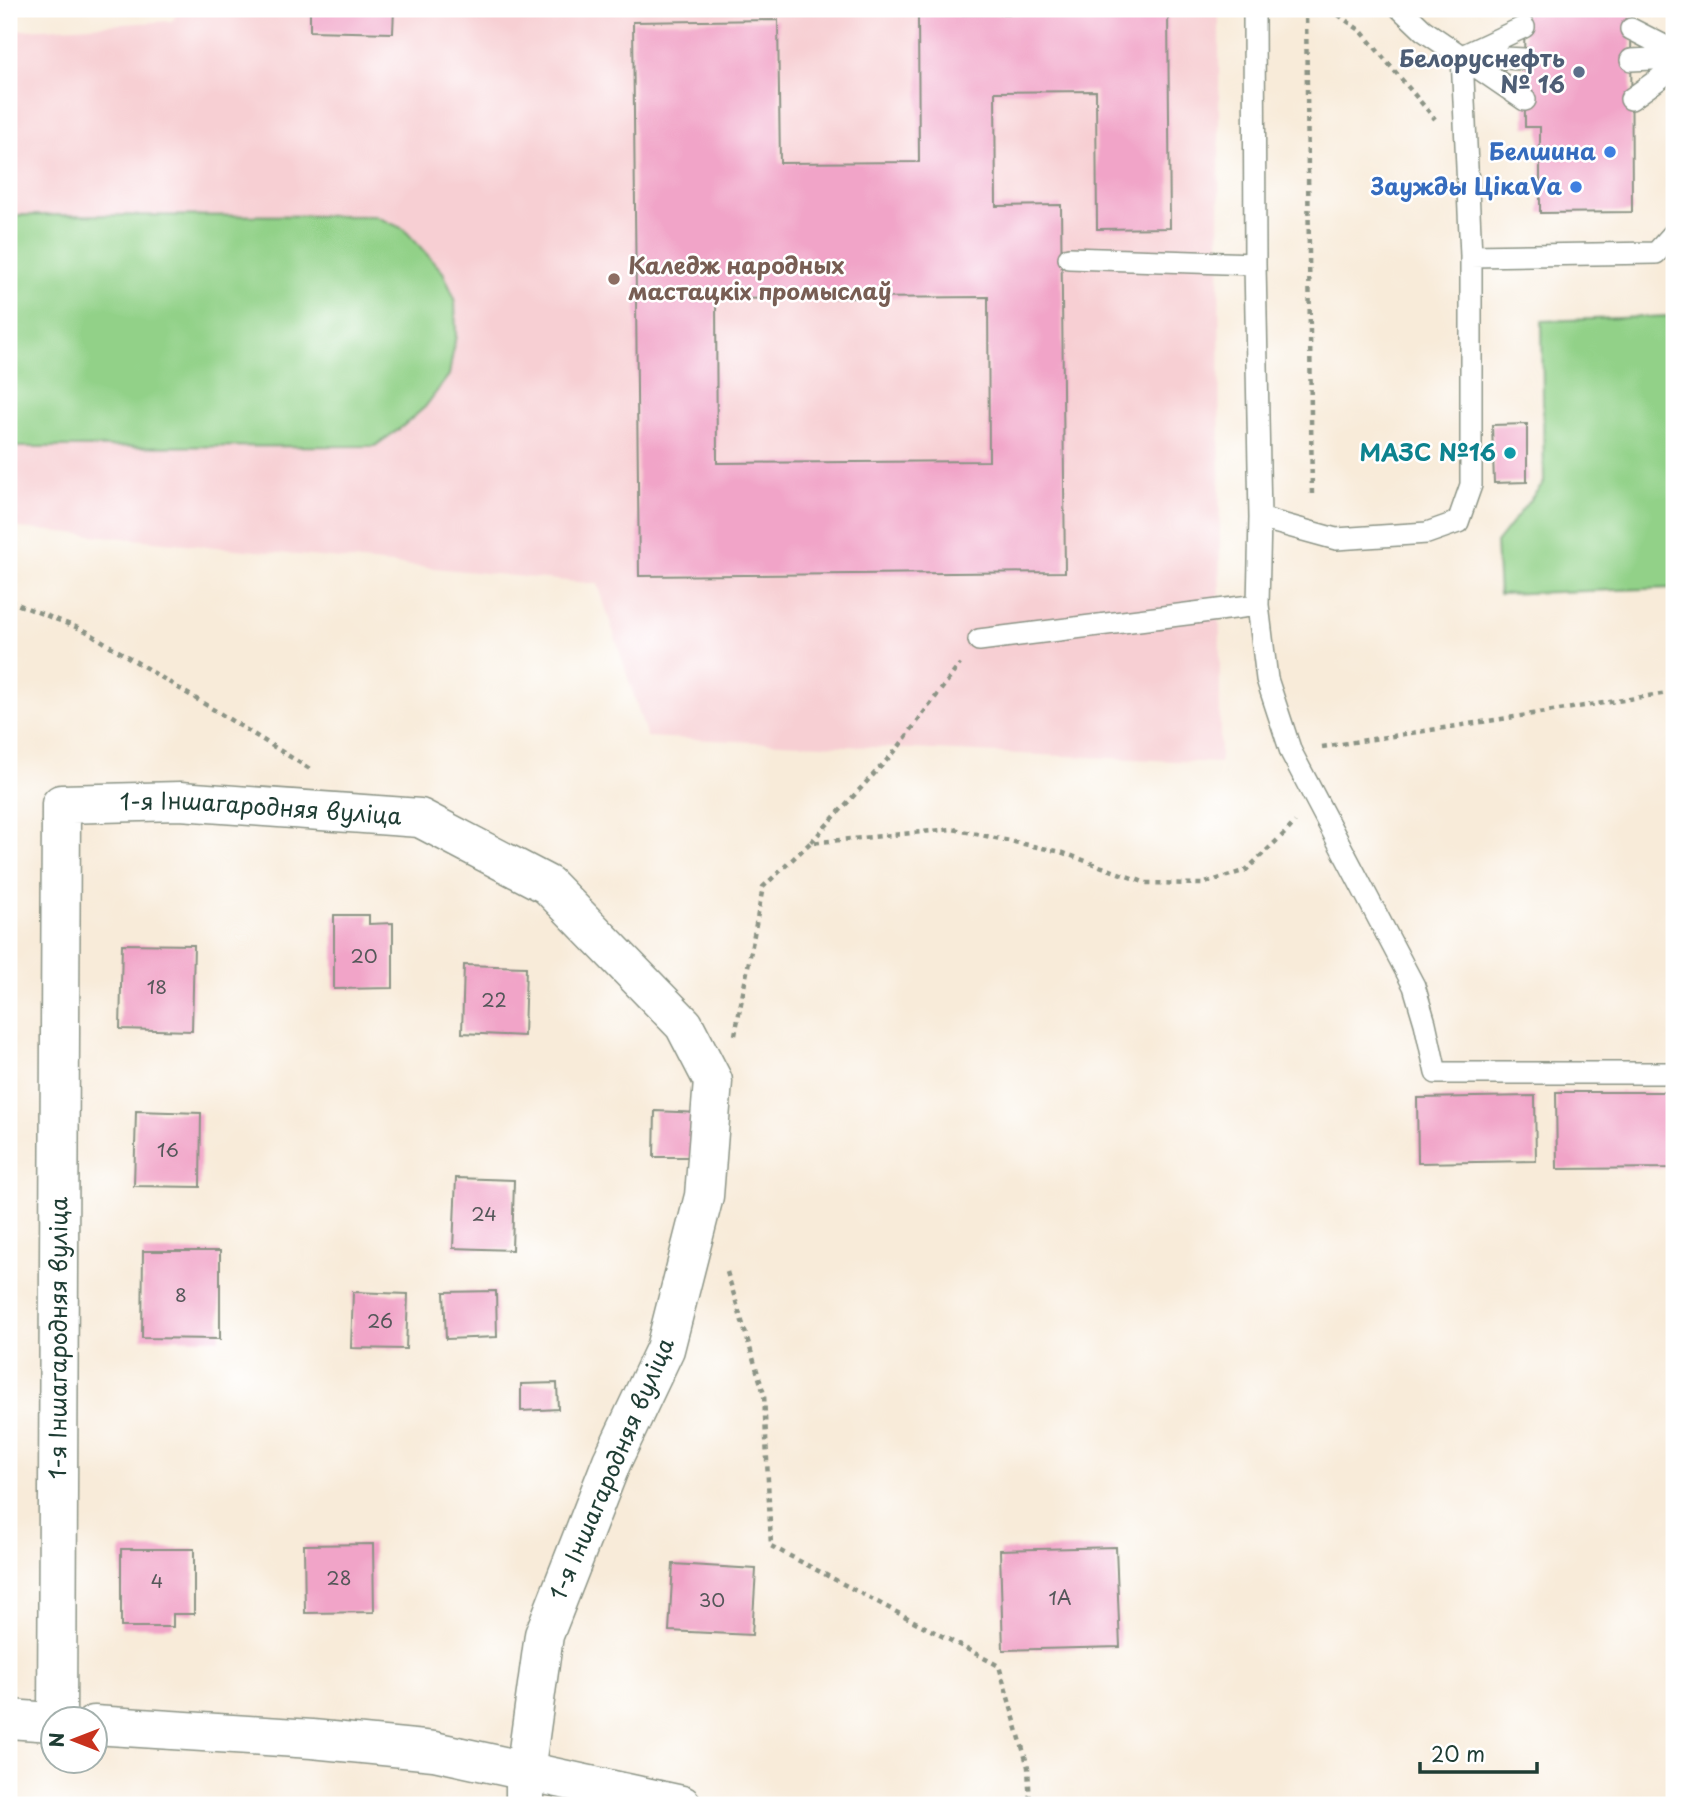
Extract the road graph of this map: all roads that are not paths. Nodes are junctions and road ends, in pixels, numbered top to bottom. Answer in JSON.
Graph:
{"nodes":[{"id":1,"x":1254,"y":9,"type":"edge"},
{"id":2,"x":1401,"y":9,"type":"edge"},
{"id":3,"x":1524,"y":27,"type":"dead end"},
{"id":4,"x":1631,"y":29,"type":"dead end"},
{"id":5,"x":1674,"y":51,"type":"edge"},
{"id":6,"x":1462,"y":56,"type":"junction"},
{"id":7,"x":1674,"y":58,"type":"edge"},
{"id":8,"x":1524,"y":59,"type":"dead end"},
{"id":9,"x":1631,"y":60,"type":"dead end"},
{"id":10,"x":1674,"y":68,"type":"edge"},
{"id":11,"x":1631,"y":99,"type":"dead end"},
{"id":12,"x":1525,"y":100,"type":"dead end"},
{"id":13,"x":1674,"y":233,"type":"edge"},
{"id":14,"x":1471,"y":256,"type":"junction"},
{"id":15,"x":1069,"y":258,"type":"dead end"},
{"id":16,"x":1255,"y":264,"type":"junction"},
{"id":17,"x":1260,"y":518,"type":"junction"},
{"id":18,"x":1258,"y":605,"type":"junction"},
{"id":19,"x":979,"y":640,"type":"road end"},
{"id":20,"x":1674,"y":1073,"type":"edge"},
{"id":21,"x":57,"y":1706,"type":"edge"},
{"id":22,"x":9,"y":1719,"type":"edge"},
{"id":23,"x":38,"y":1721,"type":"edge"},
{"id":24,"x":108,"y":1726,"type":"edge"},
{"id":25,"x":525,"y":1789,"type":"edge"},
{"id":26,"x":682,"y":1805,"type":"edge"}],
"edges":[{"from":1,"to":16,"type":"lane"},
{"from":2,"to":6,"type":"lane"},
{"from":3,"to":6,"type":"lane"},
{"from":4,"to":5,"type":"lane"},
{"from":6,"to":8,"type":"lane"},
{"from":6,"to":12,"type":"lane"},
{"from":6,"to":14,"type":"lane"},
{"from":7,"to":9,"type":"lane"},
{"from":10,"to":11,"type":"lane"},
{"from":13,"to":14,"type":"lane"},
{"from":14,"to":17,"type":"lane"},
{"from":15,"to":16,"type":"lane"},
{"from":16,"to":17,"type":"lane"},
{"from":17,"to":18,"type":"lane"},
{"from":18,"to":19,"type":"lane"},
{"from":18,"to":20,"type":"lane"},
{"from":21,"to":25,"type":"street","name":"1-я Іншагародняя вуліца"},
{"from":22,"to":23,"type":"street"},
{"from":24,"to":25,"type":"street"},
{"from":25,"to":26,"type":"street"}]}
